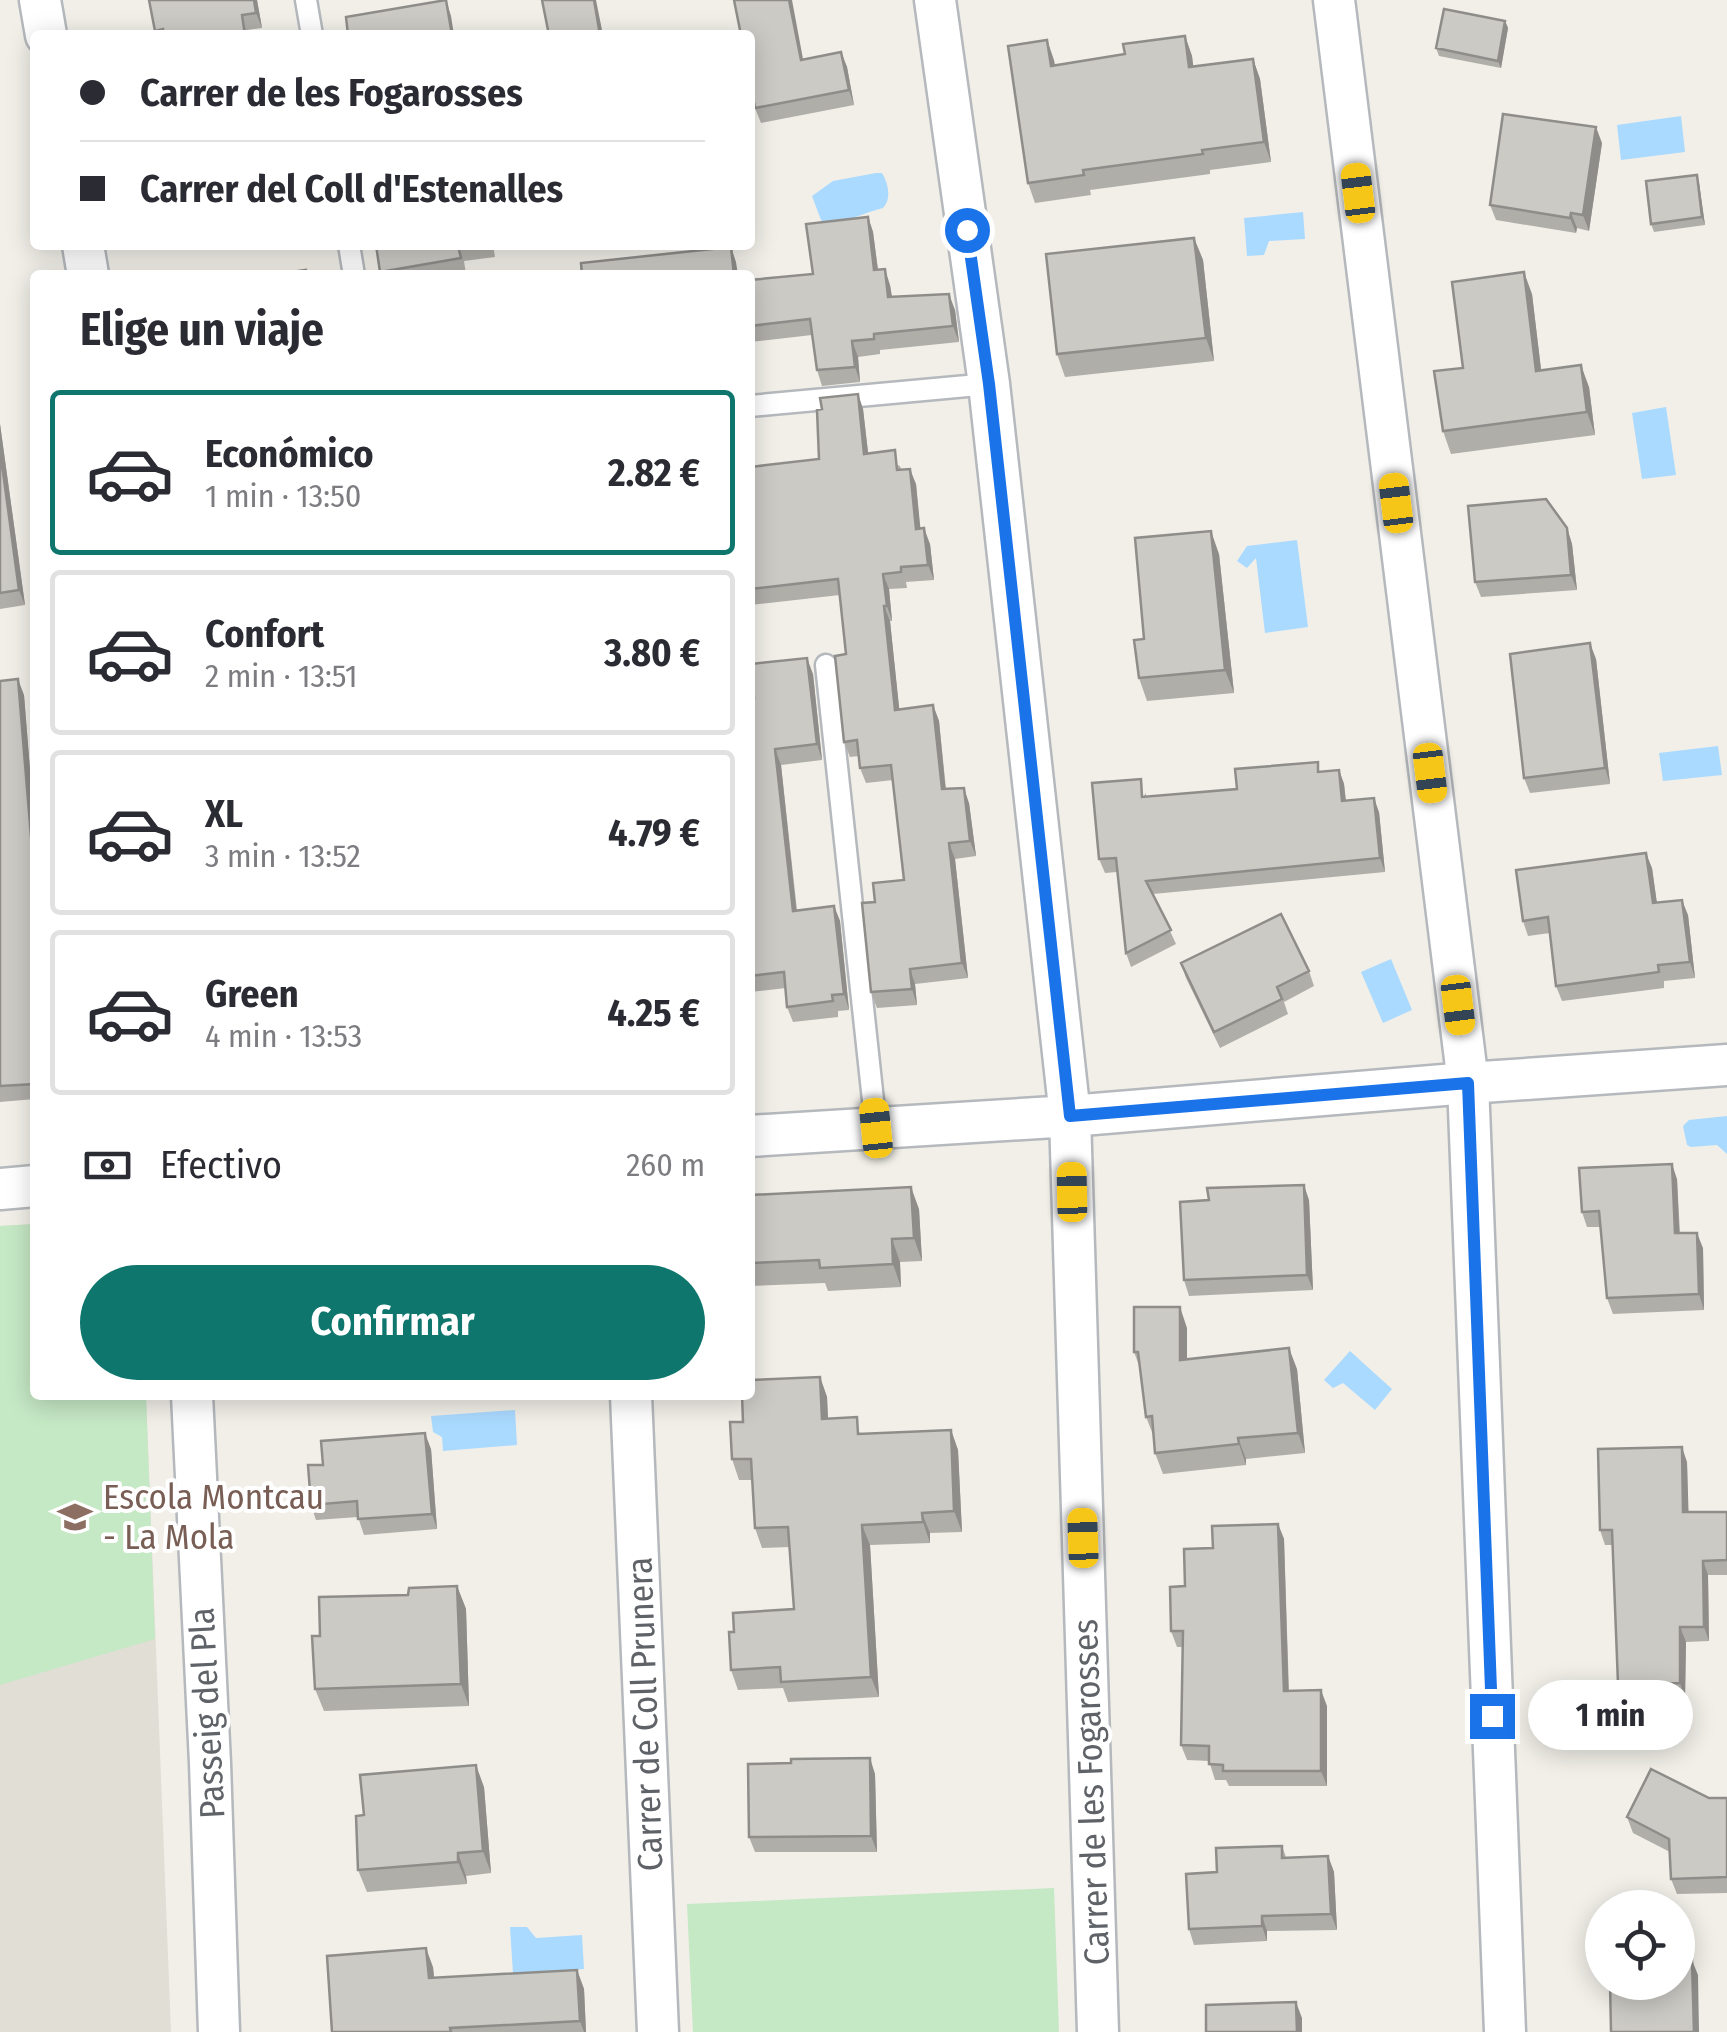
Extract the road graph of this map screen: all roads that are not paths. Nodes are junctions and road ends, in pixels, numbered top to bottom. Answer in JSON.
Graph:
{"nodes":[{"id":1,"x":40,"y":0,"type":"edge"},
{"id":2,"x":306,"y":0,"type":"edge"},
{"id":3,"x":935,"y":0,"type":"edge"},
{"id":4,"x":1334,"y":0,"type":"edge"},
{"id":5,"x":45,"y":30,"type":"edge"},
{"id":6,"x":311,"y":30,"type":"edge"},
{"id":7,"x":989,"y":384,"type":"junction"},
{"id":8,"x":755,"y":406,"type":"edge"},
{"id":9,"x":826,"y":665,"type":"dead end"},
{"id":10,"x":1727,"y":1066,"type":"edge"},
{"id":11,"x":1468,"y":1083,"type":"junction"},
{"id":12,"x":1070,"y":1116,"type":"junction"},
{"id":13,"x":876,"y":1128,"type":"junction"},
{"id":14,"x":755,"y":1136,"type":"edge"},
{"id":15,"x":30,"y":1186,"type":"edge"},
{"id":16,"x":0,"y":1189,"type":"edge"},
{"id":17,"x":192,"y":1400,"type":"edge"},
{"id":18,"x":631,"y":1400,"type":"edge"},
{"id":19,"x":219,"y":2032,"type":"edge"},
{"id":20,"x":658,"y":2032,"type":"edge"},
{"id":21,"x":1098,"y":2032,"type":"edge"},
{"id":22,"x":1504,"y":2032,"type":"edge"}],
"edges":[{"from":1,"to":5,"type":"street"},
{"from":2,"to":6,"type":"lane"},
{"from":3,"to":7,"type":"street","name":"Carrer de les Fogarosses"},
{"from":4,"to":11,"type":"street"},
{"from":7,"to":8,"type":"lane"},
{"from":7,"to":12,"type":"street","name":"Carrer de les Fogarosses"},
{"from":9,"to":13,"type":"lane"},
{"from":10,"to":11,"type":"street"},
{"from":11,"to":12,"type":"street"},
{"from":11,"to":22,"type":"street"},
{"from":12,"to":13,"type":"street"},
{"from":12,"to":21,"type":"street","name":"Carrer de les Fogarosses"},
{"from":13,"to":14,"type":"street"},
{"from":15,"to":16,"type":"street"},
{"from":17,"to":19,"type":"street","name":"Passeig del Pla"},
{"from":18,"to":20,"type":"street","name":"Carrer de Coll Prunera"}]}
